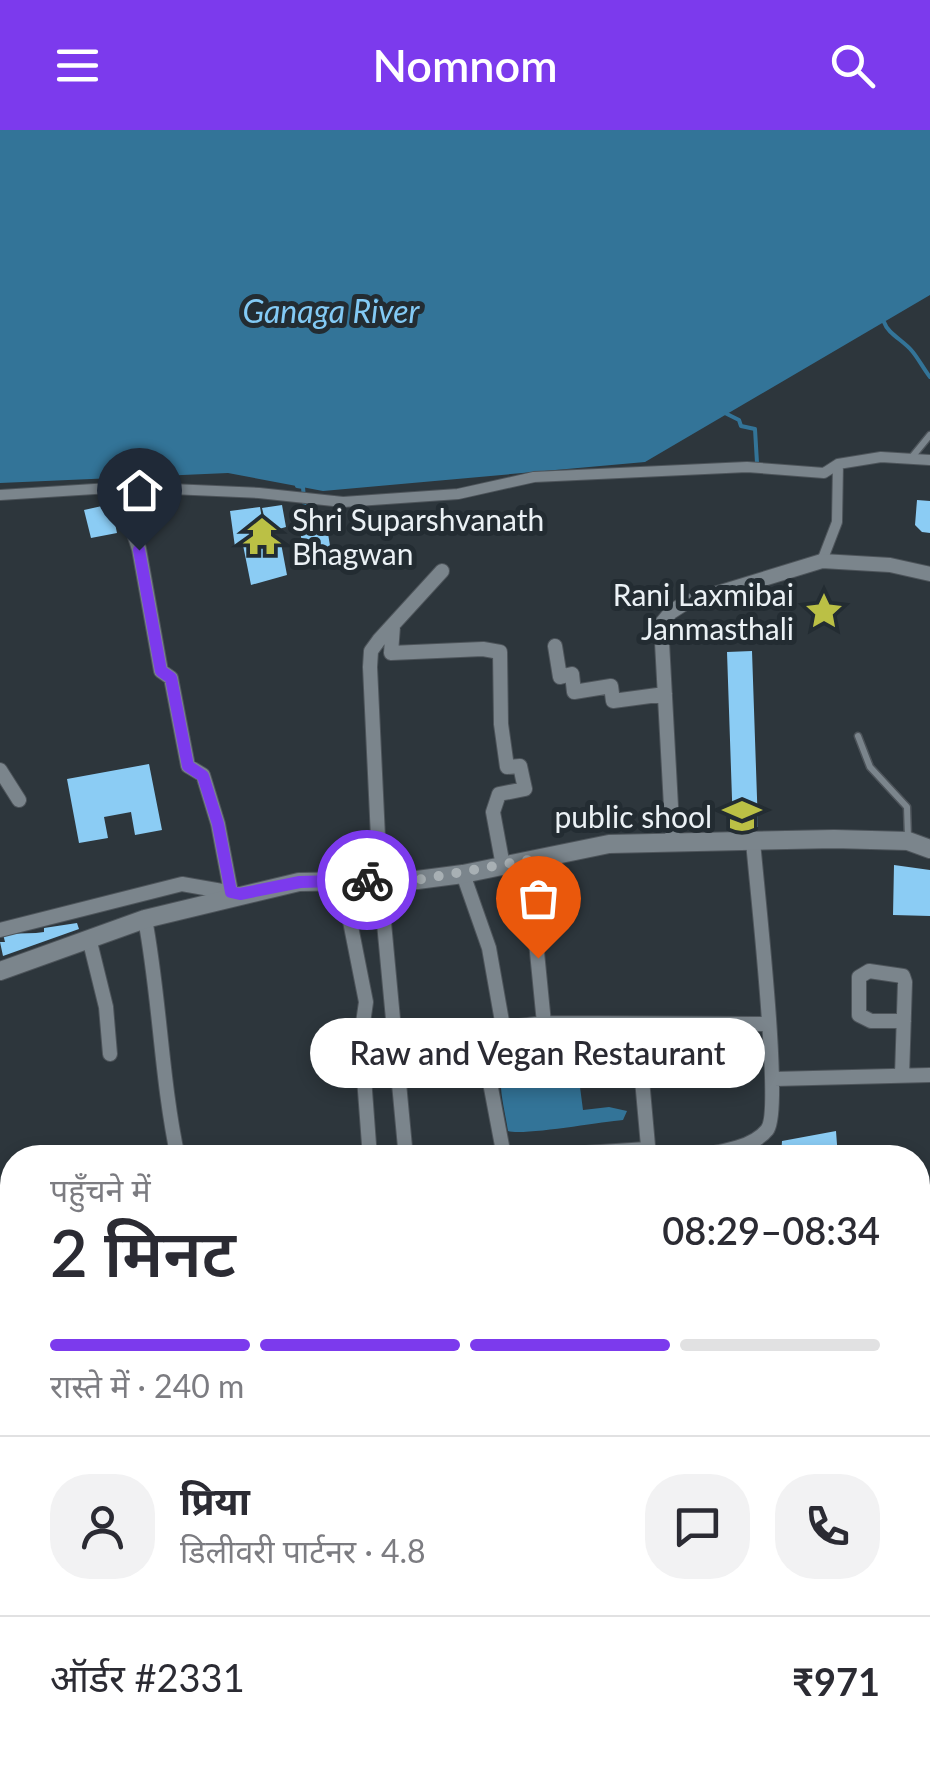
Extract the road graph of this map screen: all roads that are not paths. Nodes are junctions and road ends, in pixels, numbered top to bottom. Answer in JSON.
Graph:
{"nodes":[{"id":1,"x":930,"y":435,"type":"edge"},
{"id":2,"x":910,"y":459,"type":"junction"},
{"id":3,"x":930,"y":460,"type":"edge"},
{"id":4,"x":838,"y":464,"type":"junction"},
{"id":5,"x":118,"y":487,"type":"junction"},
{"id":6,"x":0,"y":496,"type":"edge"},
{"id":7,"x":822,"y":562,"type":"junction"},
{"id":8,"x":442,"y":571,"type":"dead end"},
{"id":9,"x":930,"y":574,"type":"edge"},
{"id":10,"x":392,"y":626,"type":"junction"},
{"id":11,"x":555,"y":646,"type":"dead end"},
{"id":12,"x":665,"y":694,"type":"junction"},
{"id":13,"x":858,"y":736,"type":"dead end"},
{"id":14,"x":0,"y":770,"type":"edge"},
{"id":15,"x":19,"y":800,"type":"dead end"},
{"id":16,"x":753,"y":841,"type":"junction"},
{"id":17,"x":908,"y":841,"type":"junction"},
{"id":18,"x":672,"y":842,"type":"junction"},
{"id":19,"x":930,"y":849,"type":"edge"},
{"id":20,"x":528,"y":860,"type":"junction"},
{"id":21,"x":504,"y":866,"type":"junction"},
{"id":22,"x":463,"y":874,"type":"junction"},
{"id":23,"x":380,"y":880,"type":"junction"},
{"id":24,"x":342,"y":881,"type":"junction"},
{"id":25,"x":235,"y":893,"type":"junction"},
{"id":26,"x":145,"y":919,"type":"junction"},
{"id":27,"x":0,"y":930,"type":"edge"},
{"id":28,"x":89,"y":938,"type":"junction"},
{"id":29,"x":0,"y":971,"type":"edge"},
{"id":30,"x":904,"y":1021,"type":"junction"},
{"id":31,"x":544,"y":1024,"type":"junction"},
{"id":32,"x":637,"y":1024,"type":"junction"},
{"id":33,"x":769,"y":1024,"type":"junction"},
{"id":34,"x":503,"y":1027,"type":"junction"},
{"id":35,"x":480,"y":1030,"type":"junction"},
{"id":36,"x":446,"y":1035,"type":"dead end"},
{"id":37,"x":110,"y":1054,"type":"dead end"},
{"id":38,"x":930,"y":1075,"type":"edge"},
{"id":39,"x":902,"y":1076,"type":"junction"},
{"id":40,"x":774,"y":1079,"type":"junction"},
{"id":41,"x":175,"y":1145,"type":"edge"},
{"id":42,"x":369,"y":1145,"type":"edge"},
{"id":43,"x":405,"y":1145,"type":"edge"},
{"id":44,"x":502,"y":1145,"type":"edge"},
{"id":45,"x":647,"y":1145,"type":"edge"},
{"id":46,"x":738,"y":1145,"type":"edge"}],
"edges":[{"from":1,"to":2,"type":"lane"},
{"from":2,"to":3,"type":"street"},
{"from":2,"to":4,"type":"street"},
{"from":4,"to":5,"type":"street"},
{"from":4,"to":7,"type":"street"},
{"from":5,"to":6,"type":"street"},
{"from":5,"to":25,"type":"street"},
{"from":7,"to":9,"type":"street"},
{"from":7,"to":12,"type":"street"},
{"from":8,"to":10,"type":"street"},
{"from":10,"to":21,"type":"street"},
{"from":10,"to":23,"type":"street"},
{"from":11,"to":12,"type":"street"},
{"from":12,"to":18,"type":"street"},
{"from":13,"to":17,"type":"lane"},
{"from":14,"to":15,"type":"street"},
{"from":16,"to":17,"type":"street"},
{"from":16,"to":18,"type":"street"},
{"from":16,"to":33,"type":"street"},
{"from":17,"to":19,"type":"street"},
{"from":18,"to":20,"type":"street"},
{"from":20,"to":21,"type":"street"},
{"from":20,"to":31,"type":"street"},
{"from":21,"to":22,"type":"street"},
{"from":22,"to":23,"type":"street"},
{"from":22,"to":34,"type":"street"},
{"from":23,"to":24,"type":"street"},
{"from":23,"to":43,"type":"street"},
{"from":24,"to":25,"type":"street"},
{"from":24,"to":42,"type":"street"},
{"from":25,"to":26,"type":"street"},
{"from":25,"to":27,"type":"street"},
{"from":26,"to":28,"type":"street"},
{"from":26,"to":41,"type":"street"},
{"from":28,"to":29,"type":"street"},
{"from":28,"to":37,"type":"street"},
{"from":30,"to":30,"type":"street"},
{"from":30,"to":39,"type":"street"},
{"from":31,"to":32,"type":"street"},
{"from":31,"to":34,"type":"street"},
{"from":32,"to":33,"type":"street"},
{"from":32,"to":45,"type":"street"},
{"from":33,"to":40,"type":"street"},
{"from":34,"to":35,"type":"street"},
{"from":35,"to":36,"type":"street"},
{"from":35,"to":44,"type":"street"},
{"from":38,"to":39,"type":"street"},
{"from":39,"to":40,"type":"street"},
{"from":40,"to":46,"type":"street"}]}
